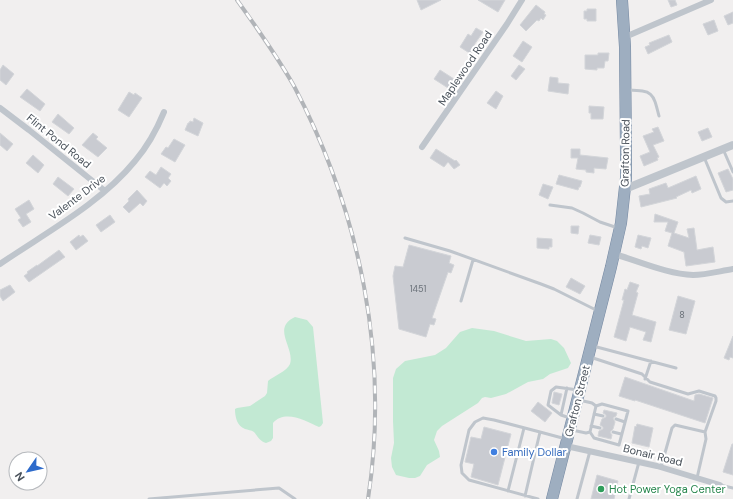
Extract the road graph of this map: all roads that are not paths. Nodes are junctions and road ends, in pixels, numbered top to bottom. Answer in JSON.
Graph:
{"nodes":[{"id":1,"x":522,"y":0,"type":"edge"},
{"id":2,"x":622,"y":0,"type":"edge"},
{"id":3,"x":711,"y":0,"type":"edge"},
{"id":4,"x":625,"y":37,"type":"junction"},
{"id":5,"x":626,"y":90,"type":"junction"},
{"id":6,"x":0,"y":108,"type":"edge"},
{"id":7,"x":164,"y":112,"type":"dead end"},
{"id":8,"x":659,"y":116,"type":"dead end"},
{"id":9,"x":733,"y":145,"type":"edge"},
{"id":10,"x":422,"y":147,"type":"dead end"},
{"id":11,"x":723,"y":149,"type":"junction"},
{"id":12,"x":704,"y":157,"type":"junction"},
{"id":13,"x":733,"y":172,"type":"edge"},
{"id":14,"x":625,"y":189,"type":"junction"},
{"id":15,"x":105,"y":191,"type":"junction"},
{"id":16,"x":733,"y":201,"type":"edge"},
{"id":17,"x":550,"y":205,"type":"dead end"},
{"id":18,"x":620,"y":229,"type":"junction"},
{"id":19,"x":405,"y":238,"type":"dead end"},
{"id":20,"x":614,"y":254,"type":"junction"},
{"id":21,"x":473,"y":260,"type":"junction"},
{"id":22,"x":0,"y":264,"type":"edge"},
{"id":23,"x":733,"y":269,"type":"edge"},
{"id":24,"x":460,"y":301,"type":"dead end"},
{"id":25,"x":601,"y":308,"type":"junction"},
{"id":26,"x":590,"y":351,"type":"junction"},
{"id":27,"x":651,"y":361,"type":"junction"},
{"id":28,"x":676,"y":368,"type":"dead end"},
{"id":29,"x":645,"y":379,"type":"junction"},
{"id":30,"x":567,"y":388,"type":"junction"},
{"id":31,"x":578,"y":395,"type":"junction"},
{"id":32,"x":596,"y":406,"type":"junction"},
{"id":33,"x":594,"y":414,"type":"junction"},
{"id":34,"x":561,"y":415,"type":"junction"},
{"id":35,"x":602,"y":416,"type":"dead end"},
{"id":36,"x":616,"y":419,"type":"dead end"},
{"id":37,"x":625,"y":422,"type":"junction"},
{"id":38,"x":591,"y":426,"type":"junction"},
{"id":39,"x":524,"y":428,"type":"junction"},
{"id":40,"x":600,"y":428,"type":"dead end"},
{"id":41,"x":540,"y":432,"type":"junction"},
{"id":42,"x":590,"y":432,"type":"junction"},
{"id":43,"x":613,"y":432,"type":"dead end"},
{"id":44,"x":705,"y":432,"type":"junction"},
{"id":45,"x":569,"y":433,"type":"junction"},
{"id":46,"x":621,"y":434,"type":"junction"},
{"id":47,"x":590,"y":451,"type":"junction"},
{"id":48,"x":639,"y":462,"type":"junction"},
{"id":49,"x":661,"y":467,"type":"junction"},
{"id":50,"x":697,"y":478,"type":"junction"},
{"id":51,"x":720,"y":485,"type":"joint"},
{"id":52,"x":733,"y":488,"type":"edge"},
{"id":53,"x":508,"y":491,"type":"junction"},
{"id":54,"x":525,"y":496,"type":"junction"},
{"id":55,"x":149,"y":499,"type":"edge"},
{"id":56,"x":295,"y":499,"type":"edge"},
{"id":57,"x":538,"y":499,"type":"edge"},
{"id":58,"x":552,"y":499,"type":"edge"},
{"id":59,"x":577,"y":499,"type":"edge"},
{"id":60,"x":629,"y":499,"type":"edge"}],
"edges":[{"from":1,"to":10,"type":"street","name":"Maplewood Road"},
{"from":2,"to":4,"type":"highway","name":"Grafton Road"},
{"from":3,"to":4,"type":"street"},
{"from":4,"to":5,"type":"highway","name":"Grafton Road"},
{"from":5,"to":8,"type":"lane"},
{"from":5,"to":14,"type":"highway","name":"Grafton Road"},
{"from":6,"to":15,"type":"street","name":"Flint Pond Road"},
{"from":7,"to":15,"type":"street","name":"Valente Drive"},
{"from":9,"to":11,"type":"street"},
{"from":11,"to":12,"type":"street"},
{"from":11,"to":13,"type":"lane"},
{"from":12,"to":14,"type":"street"},
{"from":12,"to":16,"type":"lane"},
{"from":14,"to":18,"type":"highway","name":"Grafton Road"},
{"from":15,"to":22,"type":"street","name":"Valente Drive"},
{"from":17,"to":18,"type":"lane"},
{"from":18,"to":20,"type":"highway","name":"Grafton Road"},
{"from":19,"to":21,"type":"lane"},
{"from":20,"to":23,"type":"street"},
{"from":20,"to":25,"type":"highway","name":"Grafton Road"},
{"from":21,"to":24,"type":"lane"},
{"from":21,"to":25,"type":"lane"},
{"from":25,"to":26,"type":"highway","name":"Grafton Street"},
{"from":26,"to":27,"type":"lane"},
{"from":26,"to":29,"type":"lane"},
{"from":26,"to":31,"type":"highway","name":"Grafton Street"},
{"from":27,"to":28,"type":"lane"},
{"from":27,"to":29,"type":"lane"},
{"from":29,"to":44,"type":"lane"},
{"from":30,"to":31,"type":"lane"},
{"from":30,"to":34,"type":"lane"},
{"from":30,"to":34,"type":"lane"},
{"from":31,"to":32,"type":"lane"},
{"from":31,"to":45,"type":"highway","name":"Grafton Street"},
{"from":32,"to":33,"type":"lane"},
{"from":32,"to":37,"type":"lane"},
{"from":33,"to":35,"type":"lane"},
{"from":33,"to":38,"type":"lane"},
{"from":34,"to":45,"type":"lane"},
{"from":36,"to":37,"type":"lane"},
{"from":37,"to":46,"type":"lane"},
{"from":38,"to":40,"type":"lane"},
{"from":38,"to":42,"type":"lane"},
{"from":39,"to":41,"type":"lane"},
{"from":39,"to":53,"type":"lane"},
{"from":39,"to":53,"type":"lane"},
{"from":41,"to":45,"type":"lane"},
{"from":41,"to":54,"type":"lane"},
{"from":42,"to":45,"type":"lane"},
{"from":42,"to":46,"type":"lane"},
{"from":43,"to":46,"type":"lane"},
{"from":44,"to":49,"type":"lane"},
{"from":44,"to":50,"type":"lane"},
{"from":45,"to":47,"type":"street","name":"Bonair Road"},
{"from":45,"to":58,"type":"highway","name":"Grafton Street"},
{"from":47,"to":48,"type":"street","name":"Bonair Road"},
{"from":47,"to":59,"type":"lane"},
{"from":48,"to":49,"type":"street","name":"Bonair Road"},
{"from":48,"to":60,"type":"lane"},
{"from":49,"to":50,"type":"street","name":"Bonair Road"},
{"from":50,"to":51,"type":"street","name":"Bonair Road"},
{"from":51,"to":52,"type":"lane","name":"Bonair Road"},
{"from":53,"to":54,"type":"lane"},
{"from":54,"to":57,"type":"lane"},
{"from":55,"to":56,"type":"lane"}]}
